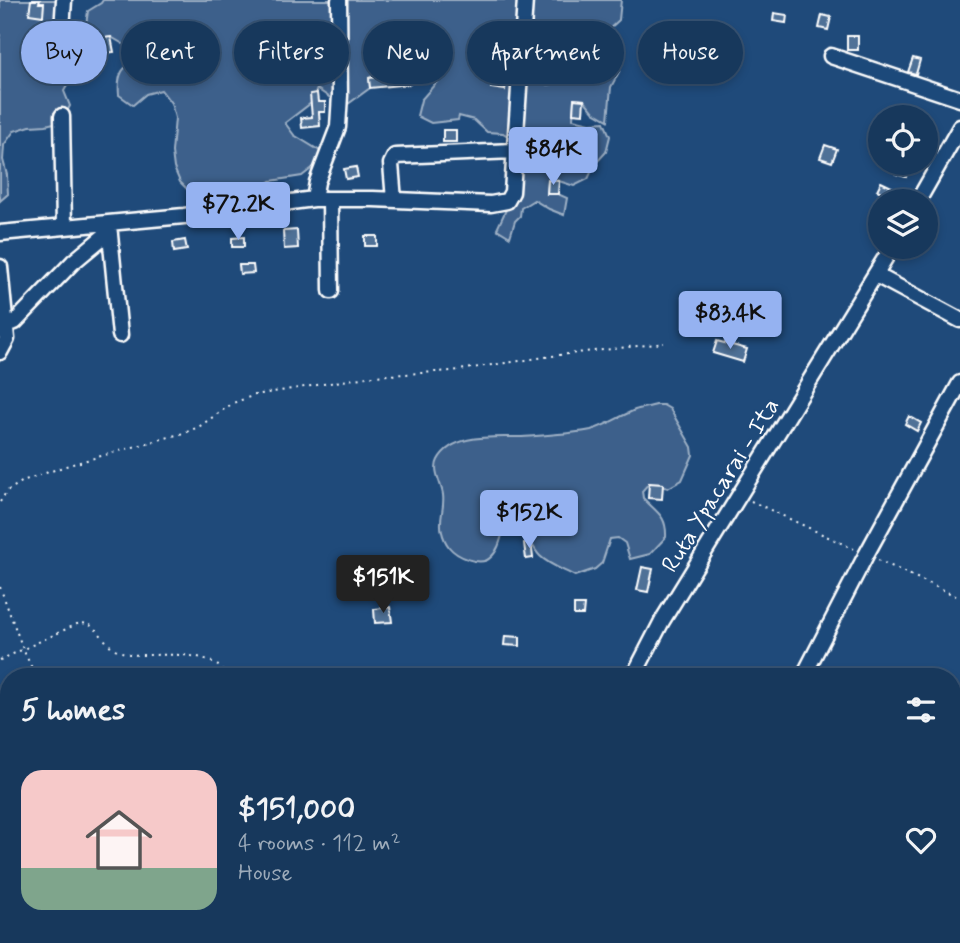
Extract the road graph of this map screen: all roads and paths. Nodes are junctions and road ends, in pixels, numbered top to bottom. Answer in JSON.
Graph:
{"nodes":[{"id":1,"x":64,"y":0,"type":"edge"},
{"id":2,"x":339,"y":0,"type":"edge"},
{"id":3,"x":525,"y":0,"type":"edge"},
{"id":4,"x":63,"y":21,"type":"edge"},
{"id":5,"x":831,"y":56,"type":"dead end"},
{"id":6,"x":960,"y":99,"type":"edge"},
{"id":7,"x":61,"y":116,"type":"dead end"},
{"id":8,"x":960,"y":127,"type":"edge"},
{"id":9,"x":514,"y":151,"type":"junction"},
{"id":10,"x":925,"y":189,"type":"edge"},
{"id":11,"x":314,"y":198,"type":"junction"},
{"id":12,"x":330,"y":199,"type":"junction"},
{"id":13,"x":394,"y":200,"type":"junction"},
{"id":14,"x":64,"y":228,"type":"junction"},
{"id":15,"x":109,"y":229,"type":"junction"},
{"id":16,"x":0,"y":233,"type":"edge"},
{"id":17,"x":885,"y":259,"type":"edge"},
{"id":18,"x":0,"y":267,"type":"edge"},
{"id":19,"x":876,"y":275,"type":"junction"},
{"id":20,"x":331,"y":291,"type":"dead end"},
{"id":21,"x":960,"y":320,"type":"edge"},
{"id":22,"x":7,"y":324,"type":"junction"},
{"id":23,"x":120,"y":335,"type":"dead end"},
{"id":24,"x":664,"y":343,"type":"dead end"},
{"id":25,"x":0,"y":352,"type":"edge"},
{"id":26,"x":960,"y":383,"type":"edge"},
{"id":27,"x":740,"y":496,"type":"junction"},
{"id":28,"x":0,"y":502,"type":"edge"},
{"id":29,"x":866,"y":555,"type":"junction"},
{"id":30,"x":0,"y":587,"type":"edge"},
{"id":31,"x":960,"y":598,"type":"edge"},
{"id":32,"x":23,"y":649,"type":"junction"},
{"id":33,"x":0,"y":660,"type":"edge"},
{"id":34,"x":32,"y":668,"type":"edge"},
{"id":35,"x":219,"y":668,"type":"edge"},
{"id":36,"x":638,"y":668,"type":"edge"},
{"id":37,"x":808,"y":668,"type":"edge"}],
"edges":[{"from":1,"to":4,"type":"street"},
{"from":2,"to":11,"type":"street"},
{"from":3,"to":9,"type":"street"},
{"from":5,"to":6,"type":"street"},
{"from":7,"to":14,"type":"street"},
{"from":8,"to":10,"type":"street"},
{"from":9,"to":13,"type":"street"},
{"from":9,"to":13,"type":"street"},
{"from":11,"to":12,"type":"street"},
{"from":11,"to":15,"type":"street"},
{"from":12,"to":13,"type":"street"},
{"from":12,"to":20,"type":"street"},
{"from":14,"to":15,"type":"street"},
{"from":14,"to":16,"type":"street"},
{"from":15,"to":22,"type":"street"},
{"from":15,"to":23,"type":"street"},
{"from":17,"to":19,"type":"street","name":"Ruta Ypacarai - Ita"},
{"from":18,"to":22,"type":"street"},
{"from":19,"to":21,"type":"street"},
{"from":19,"to":27,"type":"street","name":"Ruta Ypacarai - Ita"},
{"from":22,"to":25,"type":"street"},
{"from":24,"to":28,"type":"path"},
{"from":26,"to":29,"type":"street"},
{"from":27,"to":29,"type":"path"},
{"from":27,"to":36,"type":"street","name":"Ruta Ypacarai - Ita"},
{"from":29,"to":31,"type":"path"},
{"from":29,"to":37,"type":"street"},
{"from":30,"to":32,"type":"path"},
{"from":32,"to":33,"type":"path"},
{"from":32,"to":34,"type":"path"},
{"from":32,"to":35,"type":"path"}]}
